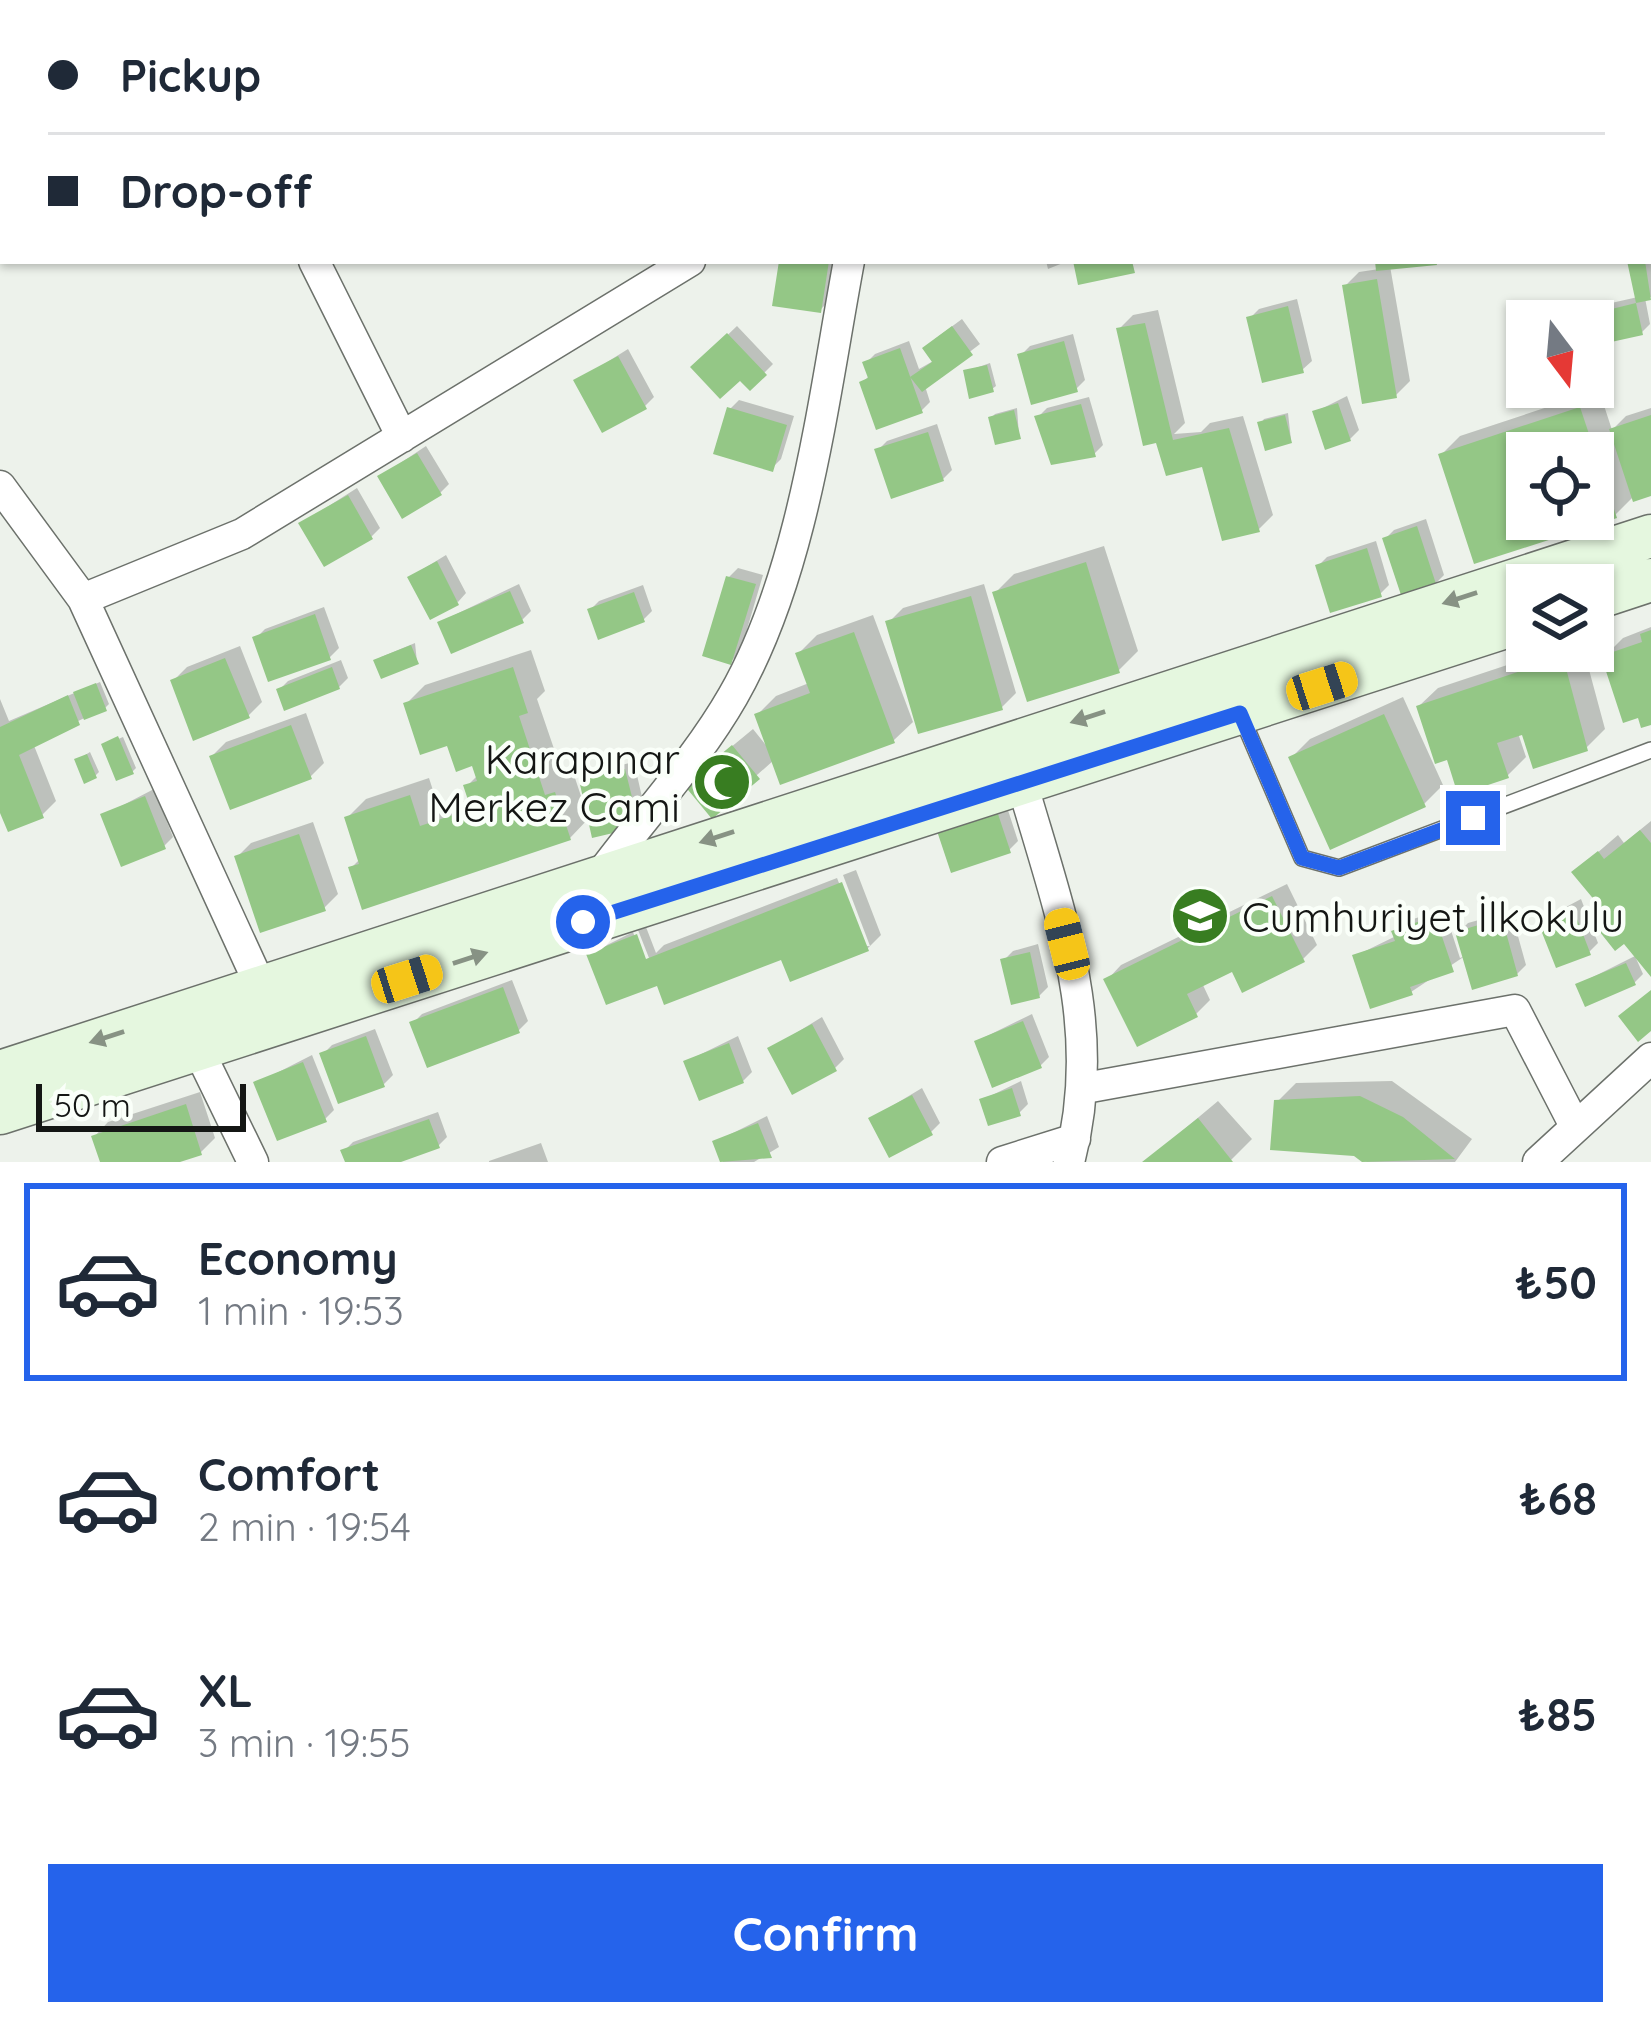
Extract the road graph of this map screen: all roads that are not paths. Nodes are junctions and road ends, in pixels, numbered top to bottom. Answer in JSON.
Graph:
{"nodes":[{"id":1,"x":316,"y":264,"type":"edge"},
{"id":2,"x":685,"y":264,"type":"edge"},
{"id":3,"x":848,"y":264,"type":"edge"},
{"id":4,"x":402,"y":437,"type":"junction"},
{"id":5,"x":0,"y":486,"type":"edge"},
{"id":6,"x":1651,"y":536,"type":"edge"},
{"id":7,"x":1651,"y":580,"type":"edge"},
{"id":8,"x":1614,"y":592,"type":"edge"},
{"id":9,"x":83,"y":598,"type":"junction"},
{"id":10,"x":1506,"y":627,"type":"edge"},
{"id":11,"x":1240,"y":713,"type":"junction"},
{"id":12,"x":1651,"y":750,"type":"edge"},
{"id":13,"x":1022,"y":783,"type":"junction"},
{"id":14,"x":601,"y":874,"type":"junction"},
{"id":15,"x":267,"y":1003,"type":"junction"},
{"id":16,"x":189,"y":1029,"type":"junction"},
{"id":17,"x":1651,"y":1058,"type":"edge"},
{"id":18,"x":0,"y":1072,"type":"edge"},
{"id":19,"x":1085,"y":1088,"type":"junction"},
{"id":20,"x":0,"y":1113,"type":"edge"},
{"id":21,"x":1575,"y":1126,"type":"junction"},
{"id":22,"x":1072,"y":1150,"type":"edge"},
{"id":23,"x":253,"y":1162,"type":"edge"},
{"id":24,"x":1002,"y":1162,"type":"edge"},
{"id":25,"x":1538,"y":1162,"type":"edge"}],
"edges":[{"from":1,"to":4,"type":"street"},
{"from":2,"to":4,"type":"street"},
{"from":3,"to":14,"type":"street"},
{"from":4,"to":9,"type":"street"},
{"from":5,"to":9,"type":"street"},
{"from":6,"to":14,"type":"main road","one_way":true},
{"from":7,"to":8,"type":"main road"},
{"from":9,"to":15,"type":"street"},
{"from":10,"to":11,"type":"main road"},
{"from":11,"to":12,"type":"lane"},
{"from":11,"to":13,"type":"main road"},
{"from":15,"to":13,"type":"main road","one_way":true},
{"from":13,"to":19,"type":"street"},
{"from":14,"to":15,"type":"main road"},
{"from":15,"to":16,"type":"main road"},
{"from":16,"to":18,"type":"main road","one_way":true},
{"from":16,"to":20,"type":"main road"},
{"from":16,"to":23,"type":"street"},
{"from":17,"to":21,"type":"street"},
{"from":19,"to":21,"type":"street"},
{"from":19,"to":22,"type":"street"},
{"from":21,"to":25,"type":"street"},
{"from":22,"to":24,"type":"street"}]}
